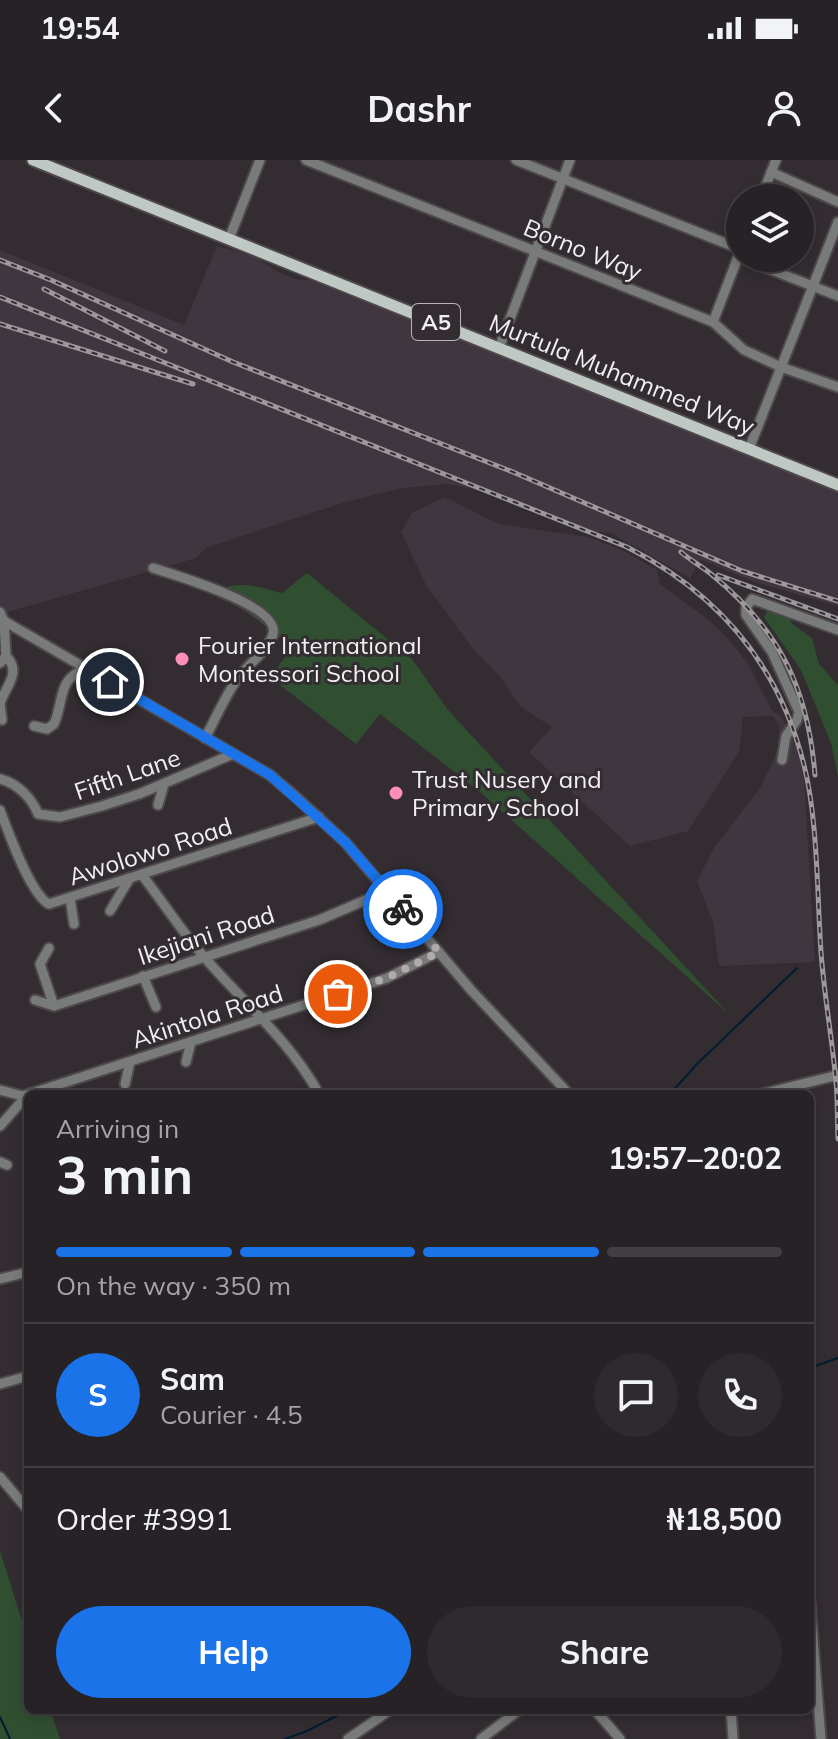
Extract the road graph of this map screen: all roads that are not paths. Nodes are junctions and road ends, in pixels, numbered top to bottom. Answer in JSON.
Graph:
{"nodes":[{"id":1,"x":33,"y":160,"type":"edge"},
{"id":2,"x":260,"y":160,"type":"edge"},
{"id":3,"x":306,"y":160,"type":"edge"},
{"id":4,"x":516,"y":160,"type":"edge"},
{"id":5,"x":570,"y":160,"type":"edge"},
{"id":6,"x":776,"y":160,"type":"edge"},
{"id":7,"x":771,"y":172,"type":"junction"},
{"id":8,"x":563,"y":178,"type":"junction"},
{"id":9,"x":766,"y":184,"type":"edge"},
{"id":10,"x":838,"y":202,"type":"edge"},
{"id":11,"x":838,"y":222,"type":"edge"},
{"id":12,"x":229,"y":239,"type":"junction"},
{"id":13,"x":726,"y":249,"type":"edge"},
{"id":14,"x":535,"y":252,"type":"junction"},
{"id":15,"x":733,"y":272,"type":"edge"},
{"id":16,"x":779,"y":272,"type":"edge"},
{"id":17,"x":812,"y":286,"type":"junction"},
{"id":18,"x":838,"y":296,"type":"edge"},
{"id":19,"x":713,"y":322,"type":"junction"},
{"id":20,"x":499,"y":348,"type":"junction"},
{"id":21,"x":781,"y":367,"type":"junction"},
{"id":22,"x":838,"y":387,"type":"edge"},
{"id":23,"x":749,"y":449,"type":"junction"},
{"id":24,"x":838,"y":485,"type":"edge"},
{"id":25,"x":153,"y":568,"type":"dead end"},
{"id":26,"x":1,"y":618,"type":"edge"},
{"id":27,"x":838,"y":630,"type":"edge"},
{"id":28,"x":3,"y":660,"type":"edge"},
{"id":29,"x":86,"y":669,"type":"junction"},
{"id":30,"x":0,"y":703,"type":"edge"},
{"id":31,"x":2,"y":720,"type":"edge"},
{"id":32,"x":34,"y":726,"type":"dead end"},
{"id":33,"x":205,"y":738,"type":"junction"},
{"id":34,"x":233,"y":754,"type":"junction"},
{"id":35,"x":782,"y":760,"type":"dead end"},
{"id":36,"x":0,"y":779,"type":"edge"},
{"id":37,"x":164,"y":784,"type":"junction"},
{"id":38,"x":158,"y":805,"type":"dead end"},
{"id":39,"x":0,"y":810,"type":"edge"},
{"id":40,"x":319,"y":817,"type":"junction"},
{"id":41,"x":142,"y":875,"type":"junction"},
{"id":42,"x":130,"y":878,"type":"junction"},
{"id":43,"x":387,"y":891,"type":"junction"},
{"id":44,"x":70,"y":898,"type":"junction"},
{"id":45,"x":110,"y":911,"type":"dead end"},
{"id":46,"x":74,"y":924,"type":"dead end"},
{"id":47,"x":49,"y":948,"type":"dead end"},
{"id":48,"x":439,"y":952,"type":"junction"},
{"id":49,"x":205,"y":958,"type":"junction"},
{"id":50,"x":143,"y":976,"type":"junction"},
{"id":51,"x":35,"y":1000,"type":"dead end"},
{"id":52,"x":54,"y":1006,"type":"junction"},
{"id":53,"x":156,"y":1007,"type":"dead end"},
{"id":54,"x":264,"y":1019,"type":"junction"},
{"id":55,"x":191,"y":1042,"type":"junction"},
{"id":56,"x":130,"y":1062,"type":"junction"},
{"id":57,"x":186,"y":1062,"type":"dead end"},
{"id":58,"x":838,"y":1075,"type":"edge"},
{"id":59,"x":801,"y":1083,"type":"junction"},
{"id":60,"x":125,"y":1084,"type":"dead end"},
{"id":61,"x":0,"y":1090,"type":"edge"},
{"id":62,"x":56,"y":1090,"type":"edge"},
{"id":63,"x":317,"y":1090,"type":"edge"},
{"id":64,"x":565,"y":1090,"type":"edge"},
{"id":65,"x":776,"y":1090,"type":"edge"},
{"id":66,"x":800,"y":1090,"type":"edge"},
{"id":67,"x":24,"y":1102,"type":"edge"},
{"id":68,"x":2,"y":1122,"type":"edge"},
{"id":69,"x":24,"y":1273,"type":"edge"},
{"id":70,"x":0,"y":1279,"type":"edge"},
{"id":71,"x":24,"y":1377,"type":"edge"},
{"id":72,"x":0,"y":1384,"type":"edge"},
{"id":73,"x":0,"y":1477,"type":"edge"},
{"id":74,"x":24,"y":1505,"type":"edge"},
{"id":75,"x":814,"y":1651,"type":"edge"},
{"id":76,"x":384,"y":1714,"type":"edge"},
{"id":77,"x":514,"y":1714,"type":"edge"},
{"id":78,"x":598,"y":1714,"type":"edge"},
{"id":79,"x":731,"y":1714,"type":"edge"},
{"id":80,"x":348,"y":1739,"type":"edge"},
{"id":81,"x":481,"y":1739,"type":"edge"},
{"id":82,"x":620,"y":1739,"type":"edge"},
{"id":83,"x":733,"y":1739,"type":"edge"},
{"id":84,"x":821,"y":1739,"type":"edge"}],
"edges":[{"from":1,"to":12,"type":"main road","name":"Murtula Muhammed Way","number":"A5"},
{"from":2,"to":12,"type":"street"},
{"from":3,"to":14,"type":"street","name":"Borno Way"},
{"from":4,"to":8,"type":"street"},
{"from":5,"to":8,"type":"street"},
{"from":6,"to":7,"type":"street"},
{"from":7,"to":9,"type":"street"},
{"from":7,"to":10,"type":"street"},
{"from":8,"to":13,"type":"street"},
{"from":8,"to":14,"type":"street"},
{"from":11,"to":17,"type":"street"},
{"from":12,"to":20,"type":"main road","name":"Murtula Muhammed Way","number":"A5"},
{"from":14,"to":19,"type":"street","name":"Borno Way"},
{"from":14,"to":20,"type":"street"},
{"from":15,"to":19,"type":"street"},
{"from":16,"to":17,"type":"street"},
{"from":17,"to":18,"type":"street"},
{"from":17,"to":21,"type":"street"},
{"from":19,"to":21,"type":"street","name":"Borno Way"},
{"from":20,"to":23,"type":"main road","name":"Murtula Muhammed Way","number":"A5"},
{"from":21,"to":22,"type":"street","name":"Borno Way"},
{"from":21,"to":23,"type":"street"},
{"from":23,"to":24,"type":"main road","name":"Murtula Muhammed Way","number":"A5"},
{"from":25,"to":33,"type":"street"},
{"from":26,"to":28,"type":"street"},
{"from":26,"to":29,"type":"street"},
{"from":27,"to":35,"type":"street"},
{"from":28,"to":30,"type":"street"},
{"from":29,"to":32,"type":"street"},
{"from":29,"to":33,"type":"street"},
{"from":30,"to":31,"type":"street"},
{"from":33,"to":34,"type":"street"},
{"from":34,"to":37,"type":"street","name":"Fifth Lane"},
{"from":34,"to":40,"type":"street"},
{"from":36,"to":37,"type":"street","name":"Fifth Lane"},
{"from":37,"to":38,"type":"street"},
{"from":39,"to":44,"type":"street","name":"Awolowo Road"},
{"from":40,"to":41,"type":"street","name":"Awolowo Road"},
{"from":40,"to":43,"type":"street"},
{"from":41,"to":42,"type":"street","name":"Awolowo Road"},
{"from":41,"to":49,"type":"street"},
{"from":42,"to":44,"type":"street","name":"Awolowo Road"},
{"from":42,"to":45,"type":"street"},
{"from":43,"to":48,"type":"street"},
{"from":43,"to":49,"type":"street","name":"Ikejiani Road"},
{"from":44,"to":46,"type":"street"},
{"from":47,"to":52,"type":"street"},
{"from":48,"to":54,"type":"street","name":"Akintola Road"},
{"from":48,"to":64,"type":"street"},
{"from":49,"to":50,"type":"street","name":"Ikejiani Road"},
{"from":49,"to":54,"type":"street"},
{"from":50,"to":52,"type":"street","name":"Ikejiani Road"},
{"from":50,"to":53,"type":"street"},
{"from":51,"to":52,"type":"street"},
{"from":54,"to":55,"type":"street","name":"Akintola Road"},
{"from":54,"to":63,"type":"street"},
{"from":55,"to":56,"type":"street","name":"Akintola Road"},
{"from":55,"to":57,"type":"street"},
{"from":56,"to":60,"type":"street"},
{"from":56,"to":62,"type":"street","name":"Akintola Road"},
{"from":58,"to":59,"type":"street"},
{"from":59,"to":65,"type":"street"},
{"from":59,"to":66,"type":"street"},
{"from":61,"to":67,"type":"street"},
{"from":67,"to":68,"type":"street"},
{"from":69,"to":70,"type":"street"},
{"from":71,"to":72,"type":"street"},
{"from":73,"to":74,"type":"street"},
{"from":75,"to":84,"type":"street"},
{"from":76,"to":80,"type":"street"},
{"from":77,"to":81,"type":"street"},
{"from":78,"to":82,"type":"street"},
{"from":79,"to":83,"type":"street"}]}
